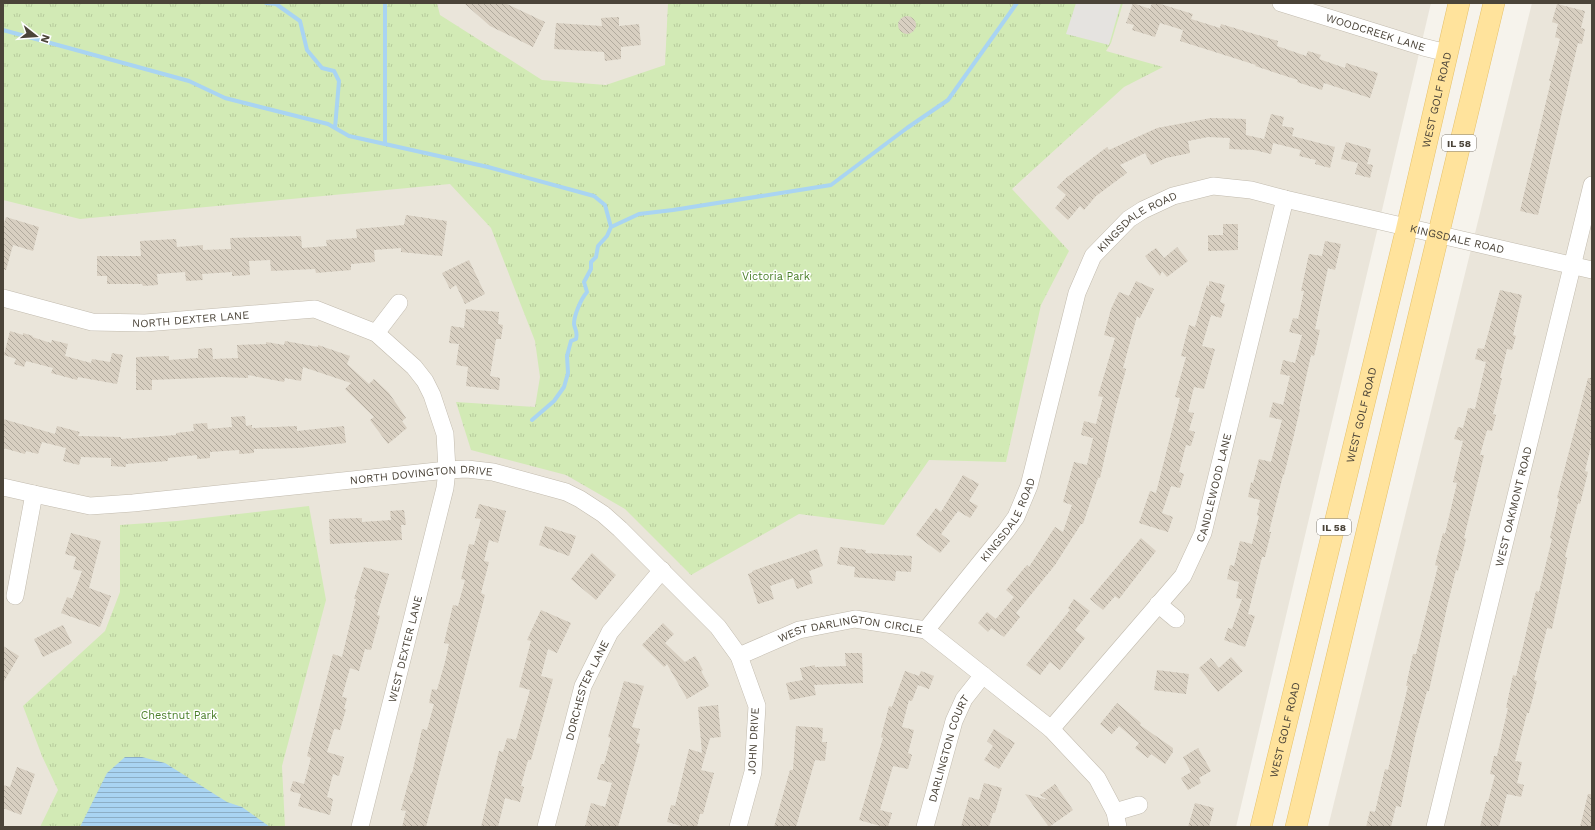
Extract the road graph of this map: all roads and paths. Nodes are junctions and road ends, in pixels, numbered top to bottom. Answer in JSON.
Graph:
{"nodes":[{"id":1,"x":1281,"y":3,"type":"edge"},
{"id":2,"x":1459,"y":3,"type":"edge"},
{"id":3,"x":1494,"y":3,"type":"edge"},
{"id":4,"x":1447,"y":53,"type":"junction"},
{"id":5,"x":1592,"y":185,"type":"edge"},
{"id":6,"x":1285,"y":200,"type":"junction"},
{"id":7,"x":1407,"y":227,"type":"junction"},
{"id":8,"x":1437,"y":234,"type":"junction"},
{"id":9,"x":1572,"y":266,"type":"junction"},
{"id":10,"x":1592,"y":270,"type":"edge"},
{"id":11,"x":3,"y":298,"type":"edge"},
{"id":12,"x":399,"y":303,"type":"dead end"},
{"id":13,"x":376,"y":333,"type":"junction"},
{"id":14,"x":447,"y":470,"type":"junction"},
{"id":15,"x":3,"y":487,"type":"edge"},
{"id":16,"x":34,"y":494,"type":"junction"},
{"id":17,"x":662,"y":570,"type":"junction"},
{"id":18,"x":14,"y":596,"type":"dead end"},
{"id":19,"x":1158,"y":604,"type":"junction"},
{"id":20,"x":1176,"y":620,"type":"dead end"},
{"id":21,"x":926,"y":630,"type":"junction"},
{"id":22,"x":740,"y":656,"type":"junction"},
{"id":23,"x":983,"y":676,"type":"junction"},
{"id":24,"x":1051,"y":729,"type":"junction"},
{"id":25,"x":1139,"y":805,"type":"dead end"},
{"id":26,"x":1117,"y":820,"type":"edge"},
{"id":27,"x":360,"y":827,"type":"edge"},
{"id":28,"x":546,"y":827,"type":"edge"},
{"id":29,"x":738,"y":827,"type":"edge"},
{"id":30,"x":925,"y":827,"type":"edge"},
{"id":31,"x":1261,"y":827,"type":"edge"},
{"id":32,"x":1296,"y":827,"type":"edge"},
{"id":33,"x":1435,"y":827,"type":"edge"}],
"edges":[{"from":1,"to":4,"type":"street","name":"WOODCREEK LANE"},
{"from":2,"to":4,"type":"main road","name":"WEST GOLF ROAD","number":"IL 58"},
{"from":3,"to":8,"type":"main road","number":"IL 58"},
{"from":4,"to":7,"type":"main road","name":"WEST GOLF ROAD","number":"IL 58"},
{"from":5,"to":9,"type":"street","name":"WEST OAKMONT ROAD"},
{"from":6,"to":7,"type":"street","name":"KINGSDALE ROAD"},
{"from":6,"to":19,"type":"street","name":"CANDLEWOOD LANE"},
{"from":6,"to":21,"type":"street","name":"KINGSDALE ROAD"},
{"from":7,"to":8,"type":"street","name":"KINGSDALE ROAD"},
{"from":7,"to":31,"type":"main road","name":"WEST GOLF ROAD","number":"IL 58"},
{"from":8,"to":9,"type":"street","name":"KINGSDALE ROAD"},
{"from":8,"to":32,"type":"main road","number":"IL 58"},
{"from":9,"to":10,"type":"street","name":"KINGSDALE ROAD"},
{"from":9,"to":33,"type":"street","name":"WEST OAKMONT ROAD"},
{"from":11,"to":13,"type":"street","name":"NORTH DEXTER LANE"},
{"from":12,"to":13,"type":"street"},
{"from":13,"to":14,"type":"street","name":"NORTH DEXTER LANE"},
{"from":14,"to":16,"type":"street","name":"NORTH DOVINGTON DRIVE"},
{"from":14,"to":17,"type":"street","name":"NORTH DOVINGTON DRIVE"},
{"from":14,"to":27,"type":"street","name":"WEST DEXTER LANE"},
{"from":15,"to":16,"type":"street","name":"NORTH DOVINGTON DRIVE"},
{"from":16,"to":18,"type":"street"},
{"from":17,"to":22,"type":"street","name":"NORTH DOVINGTON DRIVE"},
{"from":17,"to":28,"type":"street","name":"DORCHESTER LANE"},
{"from":19,"to":20,"type":"street"},
{"from":19,"to":24,"type":"street","name":"CANDLEWOOD LANE"},
{"from":21,"to":22,"type":"street","name":"WEST DARLINGTON CIRCLE"},
{"from":21,"to":23,"type":"street","name":"WEST DARLINGTON CIRCLE"},
{"from":22,"to":29,"type":"street","name":"JOHN DRIVE"},
{"from":23,"to":24,"type":"street","name":"WEST DARLINGTON CIRCLE"},
{"from":23,"to":30,"type":"street","name":"DARLINGTON COURT"},
{"from":24,"to":26,"type":"street","name":"WEST DARLINGTON CIRCLE"},
{"from":25,"to":26,"type":"street"}]}
